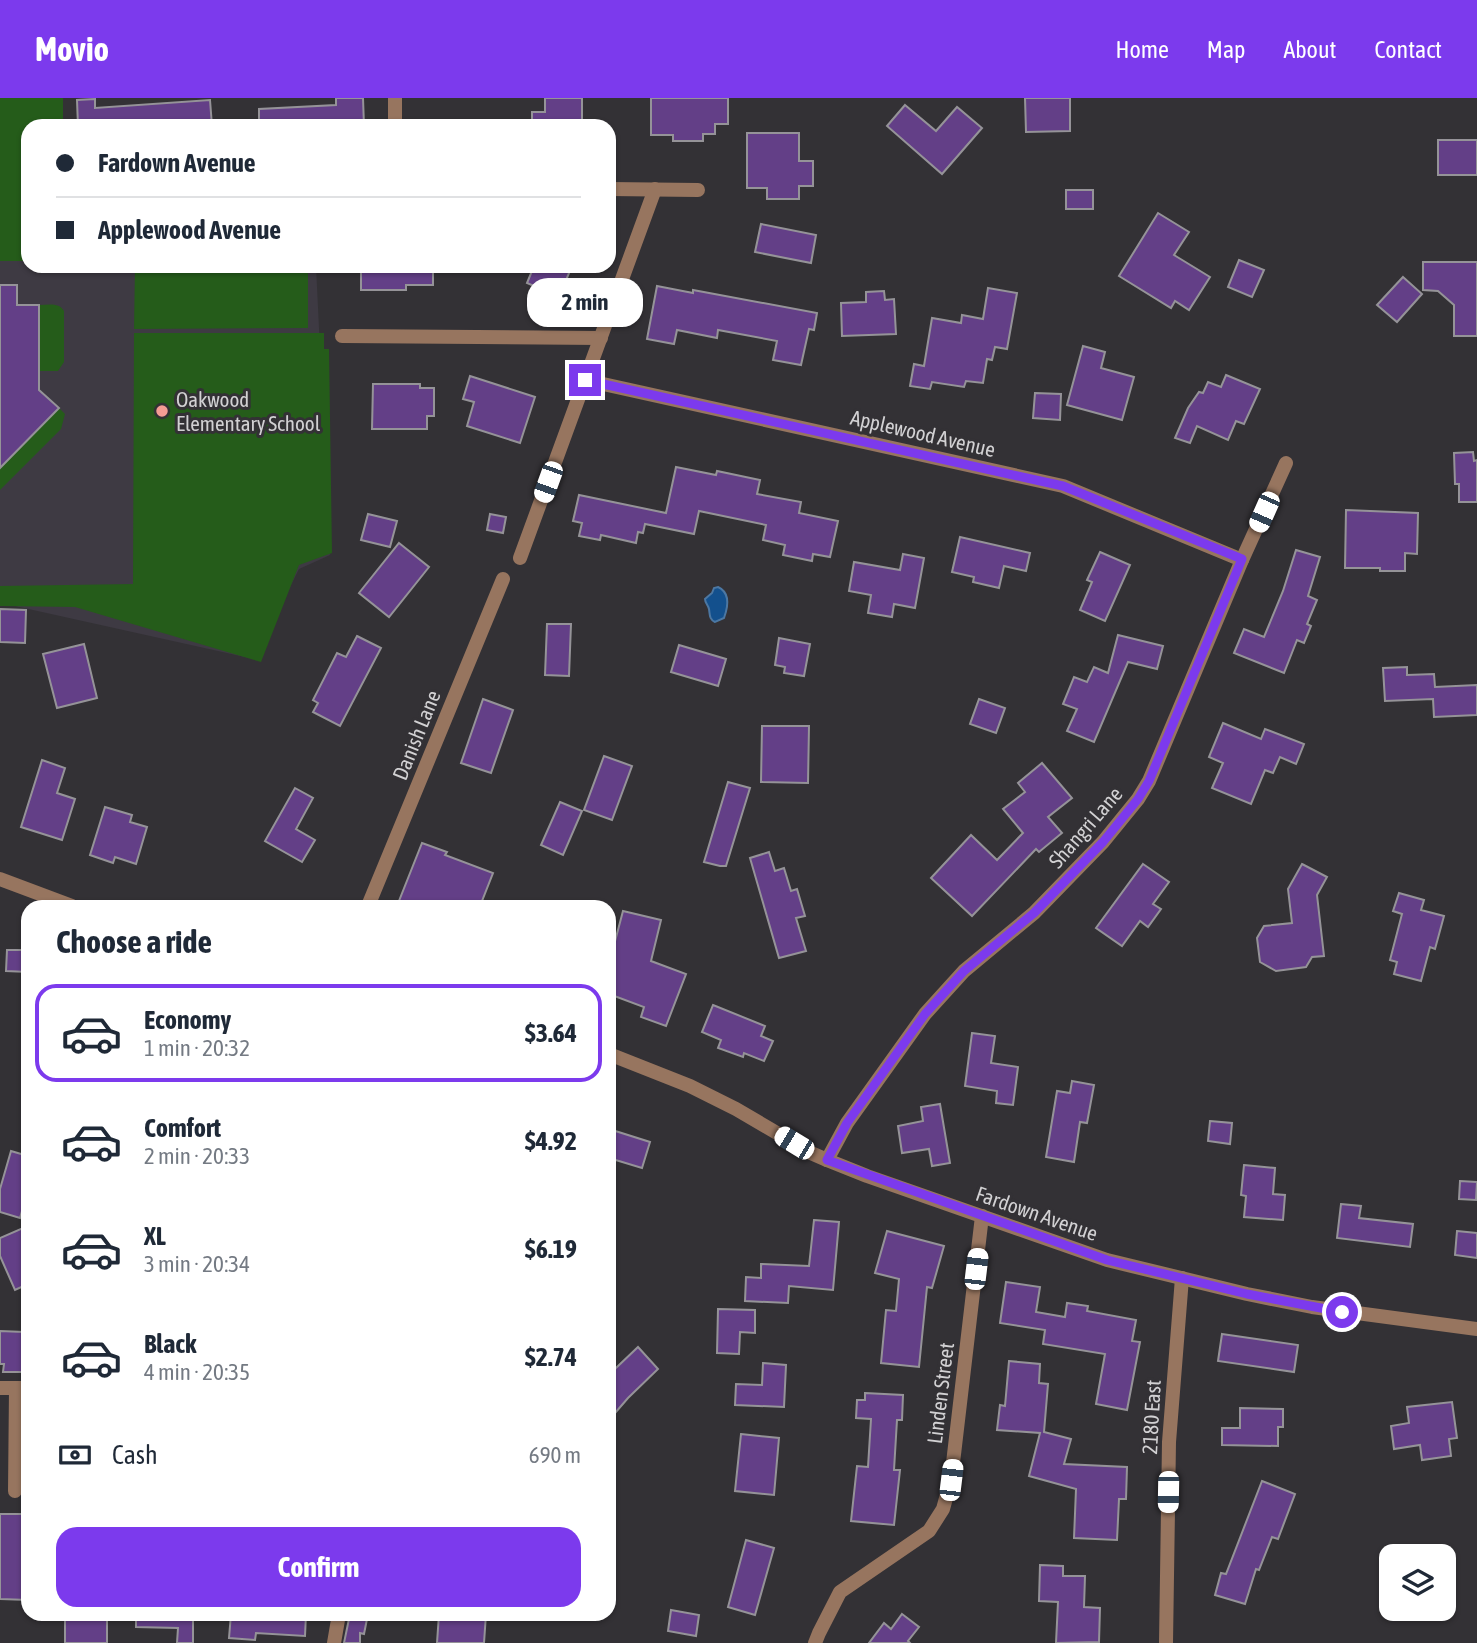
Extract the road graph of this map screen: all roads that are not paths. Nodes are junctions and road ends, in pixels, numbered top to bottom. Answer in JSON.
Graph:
{"nodes":[{"id":1,"x":395,"y":98,"type":"edge"},
{"id":2,"x":395,"y":119,"type":"edge"},
{"id":3,"x":616,"y":189,"type":"edge"},
{"id":4,"x":655,"y":189,"type":"junction"},
{"id":5,"x":698,"y":190,"type":"dead end"},
{"id":6,"x":341,"y":336,"type":"dead end"},
{"id":7,"x":601,"y":338,"type":"junction"},
{"id":8,"x":585,"y":380,"type":"junction"},
{"id":9,"x":1286,"y":463,"type":"dead end"},
{"id":10,"x":520,"y":558,"type":"dead end"},
{"id":11,"x":1242,"y":559,"type":"junction"},
{"id":12,"x":503,"y":579,"type":"dead end"},
{"id":13,"x":0,"y":879,"type":"edge"},
{"id":14,"x":56,"y":900,"type":"edge"},
{"id":15,"x":370,"y":900,"type":"edge"},
{"id":16,"x":616,"y":1057,"type":"edge"},
{"id":17,"x":827,"y":1160,"type":"junction"},
{"id":18,"x":982,"y":1216,"type":"junction"},
{"id":19,"x":1182,"y":1278,"type":"junction"},
{"id":20,"x":1477,"y":1329,"type":"edge"},
{"id":21,"x":0,"y":1388,"type":"edge"},
{"id":22,"x":21,"y":1388,"type":"edge"},
{"id":23,"x":21,"y":1403,"type":"edge"},
{"id":24,"x":15,"y":1491,"type":"dead end"},
{"id":25,"x":338,"y":1621,"type":"edge"},
{"id":26,"x":334,"y":1643,"type":"edge"},
{"id":27,"x":815,"y":1643,"type":"edge"},
{"id":28,"x":1166,"y":1643,"type":"edge"}],
"edges":[{"from":1,"to":2,"type":"street"},
{"from":3,"to":4,"type":"street"},
{"from":4,"to":5,"type":"street"},
{"from":4,"to":7,"type":"street"},
{"from":6,"to":7,"type":"street"},
{"from":7,"to":8,"type":"street"},
{"from":8,"to":10,"type":"street"},
{"from":8,"to":11,"type":"street","name":"Applewood Avenue"},
{"from":9,"to":11,"type":"street","name":"Shangri Lane"},
{"from":11,"to":17,"type":"street","name":"Shangri Lane"},
{"from":12,"to":15,"type":"street","name":"Danish Lane"},
{"from":13,"to":14,"type":"street"},
{"from":16,"to":17,"type":"street","name":"Fardown Avenue"},
{"from":17,"to":18,"type":"street","name":"Fardown Avenue"},
{"from":18,"to":19,"type":"street","name":"Fardown Avenue"},
{"from":18,"to":27,"type":"street","name":"Linden Street"},
{"from":19,"to":20,"type":"street","name":"Fardown Avenue"},
{"from":19,"to":28,"type":"street","name":"2180 East"},
{"from":21,"to":22,"type":"street"},
{"from":23,"to":24,"type":"street"},
{"from":25,"to":26,"type":"street"}]}
